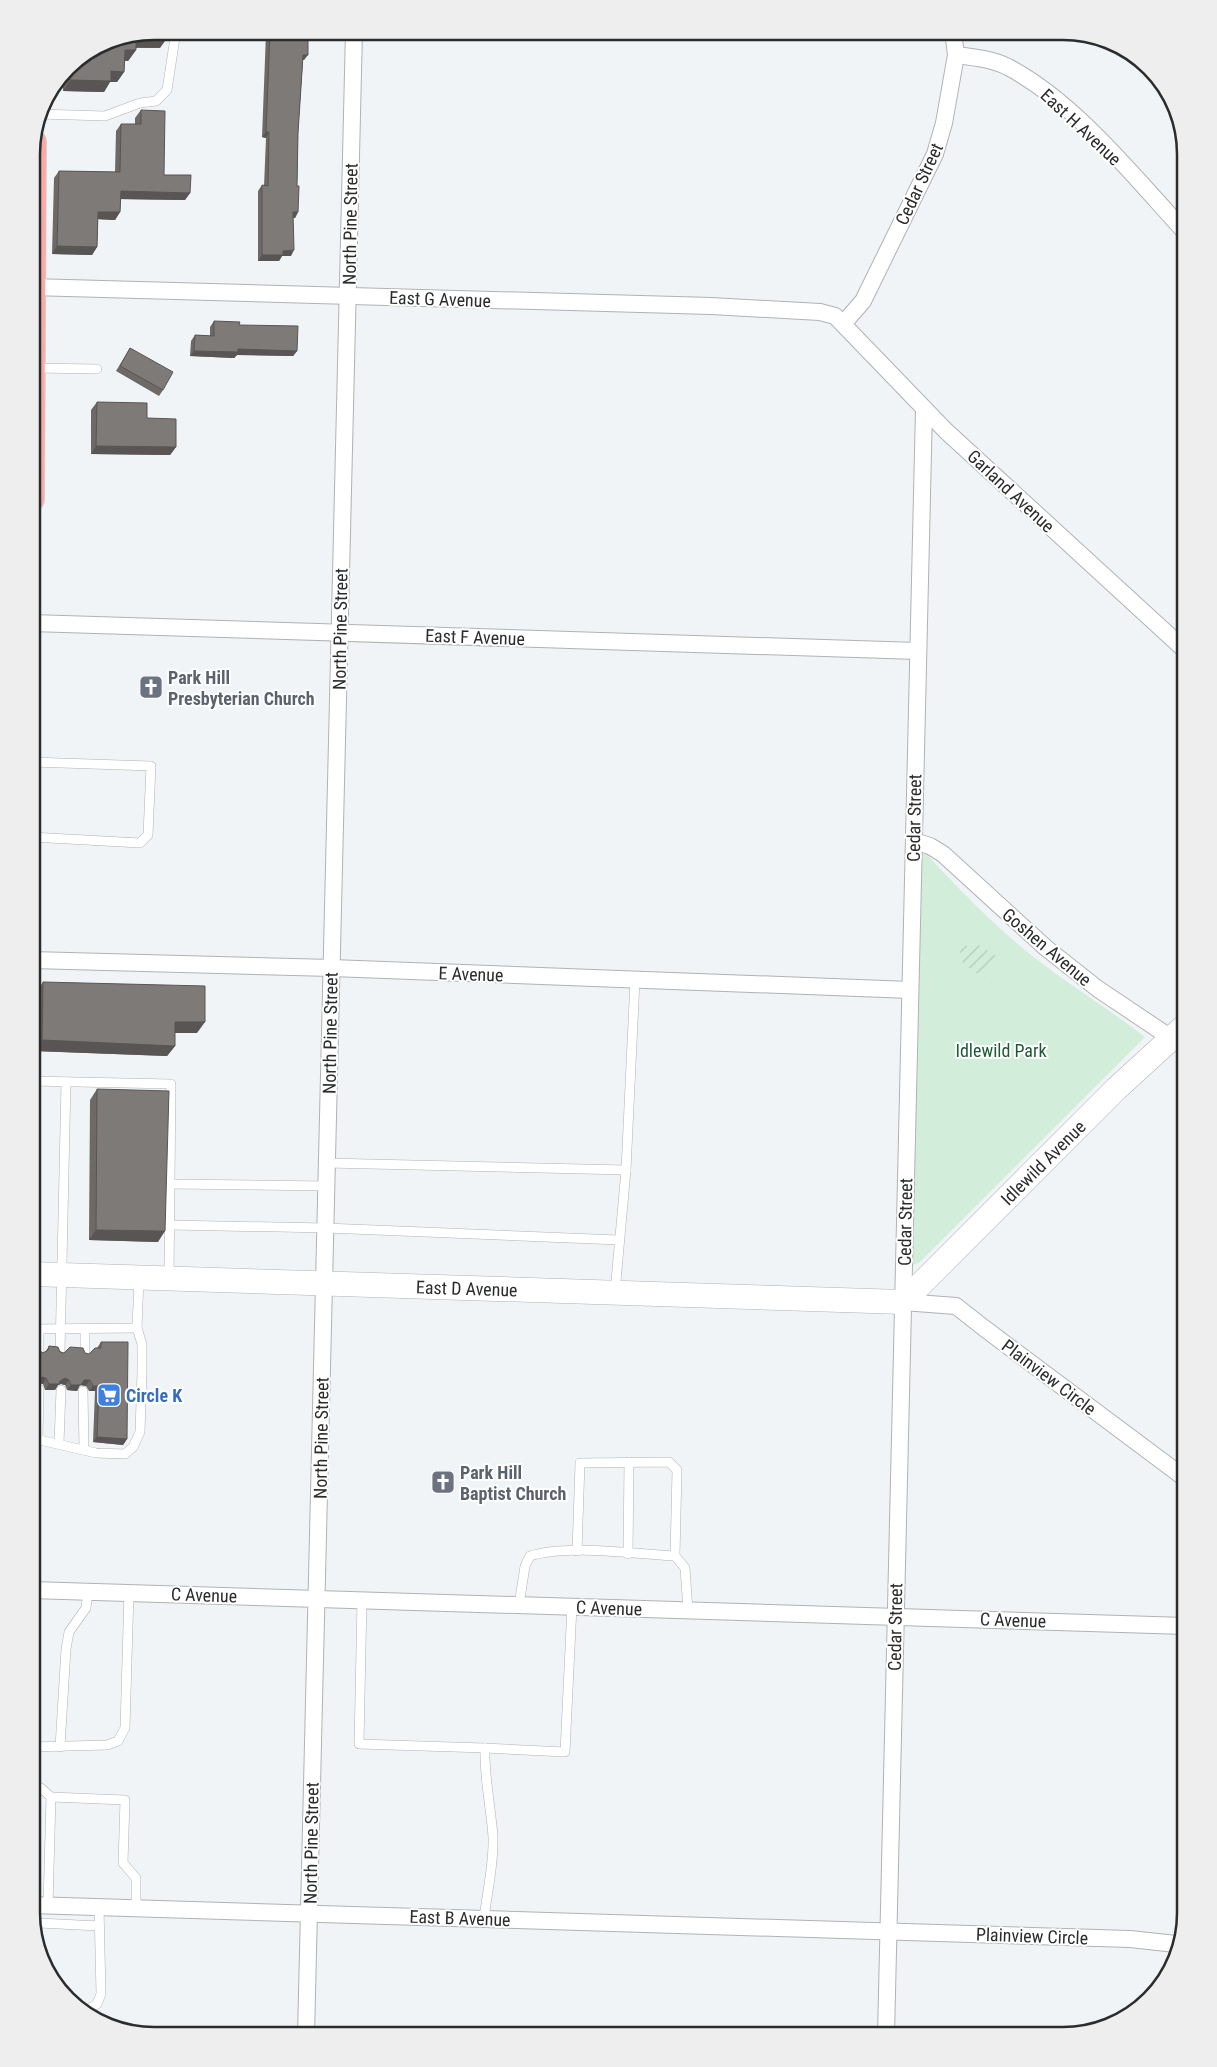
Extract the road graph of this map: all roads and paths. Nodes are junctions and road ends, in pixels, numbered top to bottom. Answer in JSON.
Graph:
{"nodes":[{"id":1,"x":175,"y":40,"type":"edge"},
{"id":2,"x":354,"y":40,"type":"edge"},
{"id":3,"x":954,"y":40,"type":"edge"},
{"id":4,"x":956,"y":55,"type":"junction"},
{"id":5,"x":47,"y":114,"type":"edge"},
{"id":6,"x":1177,"y":224,"type":"edge"},
{"id":7,"x":40,"y":287,"type":"edge"},
{"id":8,"x":348,"y":297,"type":"junction"},
{"id":9,"x":843,"y":324,"type":"junction"},
{"id":10,"x":40,"y":368,"type":"edge"},
{"id":11,"x":97,"y":369,"type":"dead end"},
{"id":12,"x":924,"y":409,"type":"junction"},
{"id":13,"x":40,"y":623,"type":"edge"},
{"id":14,"x":340,"y":632,"type":"junction"},
{"id":15,"x":1177,"y":643,"type":"edge"},
{"id":16,"x":918,"y":651,"type":"junction"},
{"id":17,"x":40,"y":762,"type":"edge"},
{"id":18,"x":40,"y":838,"type":"edge"},
{"id":19,"x":914,"y":840,"type":"junction"},
{"id":20,"x":40,"y":960,"type":"edge"},
{"id":21,"x":332,"y":968,"type":"junction"},
{"id":22,"x":635,"y":980,"type":"junction"},
{"id":23,"x":910,"y":990,"type":"junction"},
{"id":24,"x":1177,"y":1035,"type":"edge"},
{"id":25,"x":1177,"y":1040,"type":"edge"},
{"id":26,"x":40,"y":1081,"type":"edge"},
{"id":27,"x":66,"y":1082,"type":"junction"},
{"id":28,"x":327,"y":1162,"type":"junction"},
{"id":29,"x":626,"y":1170,"type":"junction"},
{"id":30,"x":170,"y":1184,"type":"junction"},
{"id":31,"x":326,"y":1186,"type":"junction"},
{"id":32,"x":170,"y":1225,"type":"junction"},
{"id":33,"x":326,"y":1228,"type":"junction"},
{"id":34,"x":619,"y":1240,"type":"junction"},
{"id":35,"x":40,"y":1275,"type":"edge"},
{"id":36,"x":62,"y":1276,"type":"junction"},
{"id":37,"x":139,"y":1278,"type":"junction"},
{"id":38,"x":169,"y":1279,"type":"junction"},
{"id":39,"x":324,"y":1284,"type":"junction"},
{"id":40,"x":615,"y":1293,"type":"junction"},
{"id":41,"x":903,"y":1302,"type":"junction"},
{"id":42,"x":137,"y":1328,"type":"junction"},
{"id":43,"x":40,"y":1329,"type":"edge"},
{"id":44,"x":61,"y":1329,"type":"junction"},
{"id":45,"x":85,"y":1329,"type":"junction"},
{"id":46,"x":60,"y":1352,"type":"edge"},
{"id":47,"x":85,"y":1353,"type":"edge"},
{"id":48,"x":61,"y":1390,"type":"edge"},
{"id":49,"x":84,"y":1391,"type":"edge"},
{"id":50,"x":40,"y":1439,"type":"edge"},
{"id":51,"x":59,"y":1443,"type":"junction"},
{"id":52,"x":84,"y":1450,"type":"junction"},
{"id":53,"x":630,"y":1462,"type":"junction"},
{"id":54,"x":1177,"y":1472,"type":"edge"},
{"id":55,"x":577,"y":1551,"type":"junction"},
{"id":56,"x":628,"y":1554,"type":"junction"},
{"id":57,"x":675,"y":1556,"type":"junction"},
{"id":58,"x":40,"y":1590,"type":"edge"},
{"id":59,"x":88,"y":1591,"type":"junction"},
{"id":60,"x":129,"y":1592,"type":"junction"},
{"id":61,"x":317,"y":1598,"type":"junction"},
{"id":62,"x":362,"y":1600,"type":"junction"},
{"id":63,"x":519,"y":1605,"type":"junction"},
{"id":64,"x":572,"y":1606,"type":"junction"},
{"id":65,"x":688,"y":1610,"type":"junction"},
{"id":66,"x":895,"y":1617,"type":"junction"},
{"id":67,"x":1177,"y":1626,"type":"edge"},
{"id":68,"x":40,"y":1747,"type":"edge"},
{"id":69,"x":60,"y":1747,"type":"junction"},
{"id":70,"x":485,"y":1748,"type":"junction"},
{"id":71,"x":40,"y":1788,"type":"edge"},
{"id":72,"x":51,"y":1797,"type":"junction"},
{"id":73,"x":40,"y":1896,"type":"edge"},
{"id":74,"x":40,"y":1905,"type":"edge"},
{"id":75,"x":99,"y":1907,"type":"junction"},
{"id":76,"x":136,"y":1908,"type":"junction"},
{"id":77,"x":309,"y":1913,"type":"junction"},
{"id":78,"x":484,"y":1919,"type":"junction"},
{"id":79,"x":41,"y":1923,"type":"edge"},
{"id":80,"x":100,"y":1926,"type":"junction"},
{"id":81,"x":888,"y":1932,"type":"junction"},
{"id":82,"x":1173,"y":1944,"type":"edge"},
{"id":83,"x":91,"y":2008,"type":"edge"},
{"id":84,"x":306,"y":2027,"type":"edge"},
{"id":85,"x":886,"y":2027,"type":"edge"}],
"edges":[{"from":1,"to":5,"type":"lane"},
{"from":2,"to":8,"type":"street","name":"North Pine Street"},
{"from":3,"to":4,"type":"street","name":"Cedar Street"},
{"from":4,"to":6,"type":"street","name":"East H Avenue"},
{"from":4,"to":9,"type":"street","name":"Cedar Street"},
{"from":7,"to":8,"type":"street","name":"East G Avenue"},
{"from":8,"to":9,"type":"street","name":"East G Avenue"},
{"from":8,"to":14,"type":"street","name":"North Pine Street"},
{"from":9,"to":12,"type":"street","name":"Garland Avenue"},
{"from":10,"to":11,"type":"lane"},
{"from":12,"to":15,"type":"street","name":"Garland Avenue"},
{"from":12,"to":16,"type":"street","name":"Cedar Street"},
{"from":13,"to":14,"type":"street","name":"East F Avenue"},
{"from":14,"to":16,"type":"street","name":"East F Avenue"},
{"from":14,"to":21,"type":"street","name":"North Pine Street"},
{"from":16,"to":19,"type":"street","name":"Cedar Street"},
{"from":17,"to":18,"type":"lane"},
{"from":19,"to":23,"type":"street","name":"Cedar Street"},
{"from":19,"to":24,"type":"street","name":"Goshen Avenue"},
{"from":20,"to":21,"type":"street","name":"E Avenue"},
{"from":21,"to":22,"type":"street","name":"E Avenue"},
{"from":21,"to":28,"type":"street","name":"North Pine Street"},
{"from":22,"to":23,"type":"street","name":"E Avenue"},
{"from":22,"to":29,"type":"lane"},
{"from":23,"to":41,"type":"street","name":"Cedar Street"},
{"from":25,"to":41,"type":"street","name":"Idlewild Avenue"},
{"from":26,"to":27,"type":"lane"},
{"from":27,"to":30,"type":"lane"},
{"from":27,"to":36,"type":"lane"},
{"from":28,"to":29,"type":"lane"},
{"from":28,"to":31,"type":"street","name":"North Pine Street"},
{"from":29,"to":34,"type":"lane"},
{"from":30,"to":31,"type":"lane"},
{"from":30,"to":32,"type":"lane"},
{"from":31,"to":33,"type":"street","name":"North Pine Street"},
{"from":32,"to":33,"type":"lane"},
{"from":32,"to":38,"type":"lane"},
{"from":33,"to":34,"type":"lane"},
{"from":33,"to":39,"type":"street","name":"North Pine Street"},
{"from":34,"to":40,"type":"lane"},
{"from":35,"to":36,"type":"street","name":"East D Avenue"},
{"from":36,"to":37,"type":"street","name":"East D Avenue"},
{"from":36,"to":44,"type":"lane"},
{"from":37,"to":38,"type":"street","name":"East D Avenue"},
{"from":37,"to":42,"type":"lane"},
{"from":38,"to":39,"type":"street","name":"East D Avenue"},
{"from":39,"to":40,"type":"street","name":"East D Avenue"},
{"from":39,"to":61,"type":"street","name":"North Pine Street"},
{"from":40,"to":41,"type":"street","name":"East D Avenue"},
{"from":41,"to":54,"type":"street","name":"Plainview Circle"},
{"from":41,"to":66,"type":"street","name":"Cedar Street"},
{"from":42,"to":45,"type":"lane"},
{"from":42,"to":52,"type":"lane"},
{"from":43,"to":44,"type":"lane"},
{"from":44,"to":45,"type":"lane"},
{"from":44,"to":46,"type":"lane"},
{"from":45,"to":47,"type":"lane"},
{"from":48,"to":51,"type":"lane"},
{"from":49,"to":52,"type":"lane"},
{"from":50,"to":51,"type":"lane"},
{"from":51,"to":52,"type":"lane"},
{"from":53,"to":55,"type":"lane"},
{"from":53,"to":56,"type":"lane"},
{"from":53,"to":57,"type":"lane"},
{"from":55,"to":56,"type":"lane"},
{"from":55,"to":63,"type":"lane"},
{"from":56,"to":57,"type":"lane"},
{"from":57,"to":65,"type":"lane"},
{"from":58,"to":59,"type":"street","name":"C Avenue"},
{"from":59,"to":60,"type":"street","name":"C Avenue"},
{"from":59,"to":69,"type":"lane"},
{"from":60,"to":61,"type":"street","name":"C Avenue"},
{"from":60,"to":69,"type":"lane"},
{"from":61,"to":62,"type":"street","name":"C Avenue"},
{"from":61,"to":77,"type":"street","name":"North Pine Street"},
{"from":62,"to":63,"type":"street","name":"C Avenue"},
{"from":62,"to":70,"type":"lane"},
{"from":63,"to":64,"type":"street","name":"C Avenue"},
{"from":64,"to":65,"type":"street","name":"C Avenue"},
{"from":64,"to":70,"type":"lane"},
{"from":65,"to":66,"type":"street","name":"C Avenue"},
{"from":66,"to":67,"type":"street","name":"C Avenue"},
{"from":66,"to":81,"type":"street","name":"Cedar Street"},
{"from":68,"to":69,"type":"lane"},
{"from":70,"to":78,"type":"lane"},
{"from":71,"to":72,"type":"lane"},
{"from":72,"to":73,"type":"lane"},
{"from":72,"to":76,"type":"lane"},
{"from":74,"to":75,"type":"street","name":"East B Avenue"},
{"from":75,"to":76,"type":"street","name":"East B Avenue"},
{"from":75,"to":80,"type":"lane"},
{"from":76,"to":77,"type":"street","name":"East B Avenue"},
{"from":77,"to":78,"type":"street","name":"East B Avenue"},
{"from":77,"to":84,"type":"street","name":"North Pine Street"},
{"from":78,"to":81,"type":"street","name":"East B Avenue"},
{"from":79,"to":80,"type":"lane"},
{"from":80,"to":83,"type":"lane"},
{"from":81,"to":82,"type":"street","name":"Plainview Circle"},
{"from":81,"to":85,"type":"street","name":"Cedar Street"}]}
